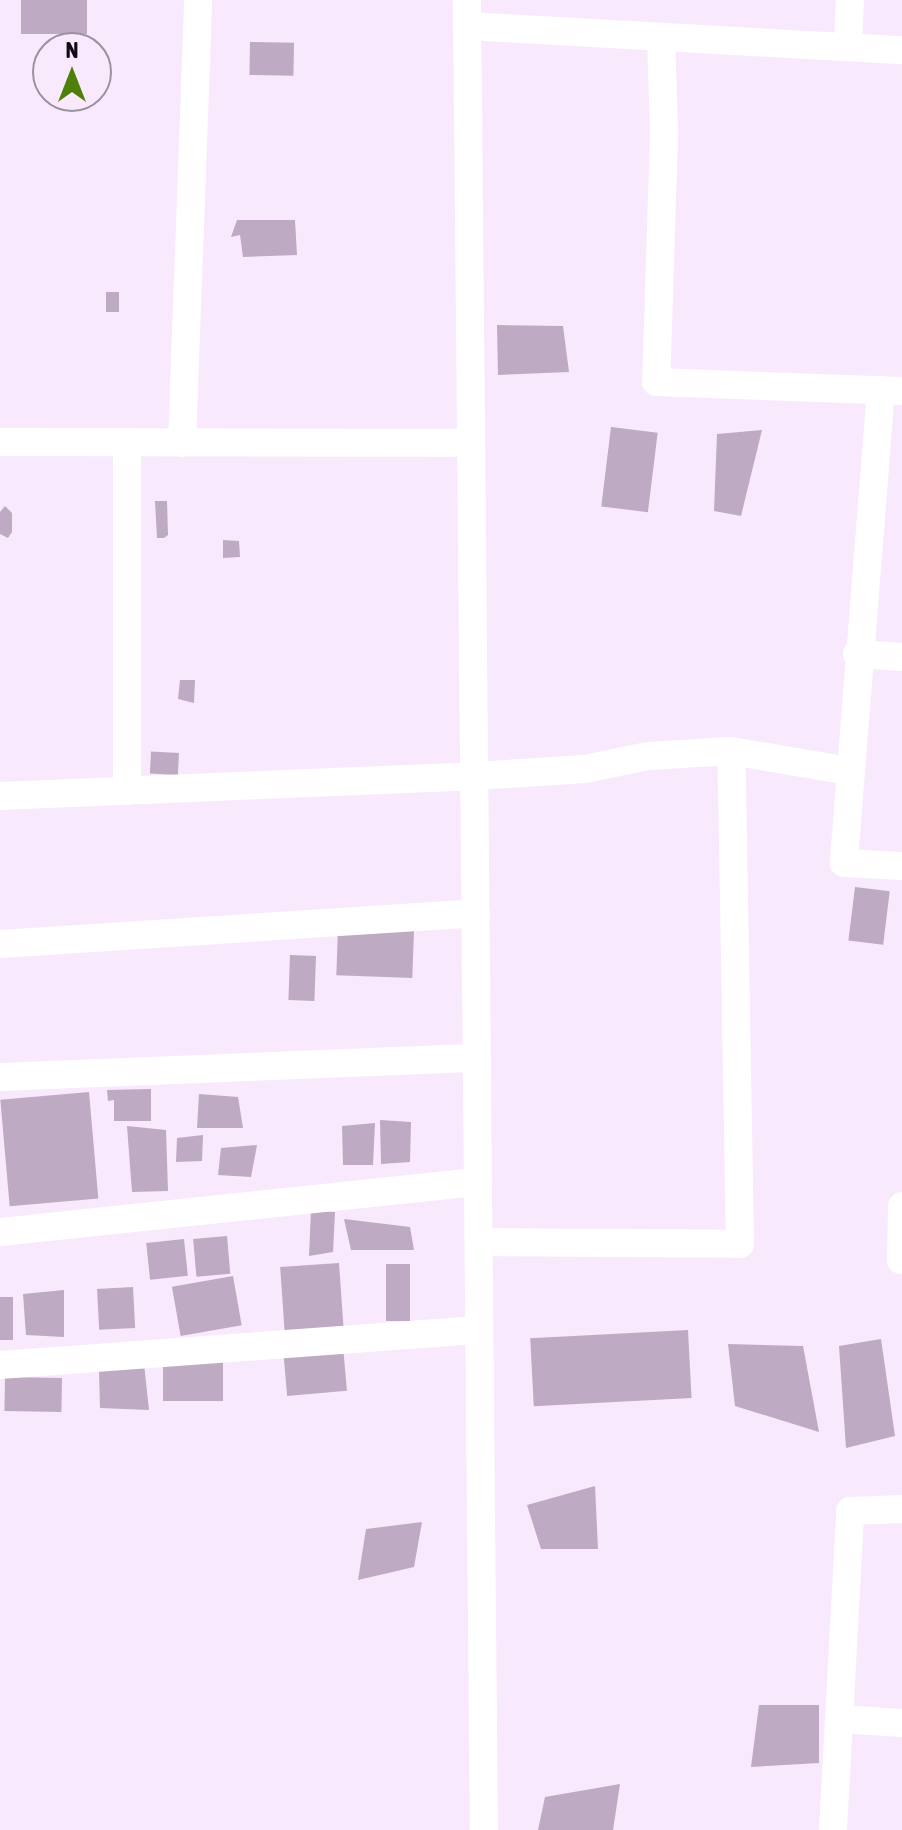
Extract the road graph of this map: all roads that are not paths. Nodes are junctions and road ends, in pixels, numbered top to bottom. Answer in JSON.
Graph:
{"nodes":[{"id":1,"x":198,"y":0,"type":"edge"},
{"id":2,"x":850,"y":0,"type":"edge"},
{"id":3,"x":467,"y":13,"type":"edge"},
{"id":4,"x":661,"y":37,"type":"junction"},
{"id":5,"x":848,"y":47,"type":"junction"},
{"id":6,"x":902,"y":50,"type":"edge"},
{"id":7,"x":892,"y":390,"type":"edge"},
{"id":8,"x":0,"y":442,"type":"edge"},
{"id":9,"x":127,"y":442,"type":"junction"},
{"id":10,"x":182,"y":443,"type":"junction"},
{"id":11,"x":471,"y":443,"type":"junction"},
{"id":12,"x":857,"y":654,"type":"junction"},
{"id":13,"x":902,"y":657,"type":"edge"},
{"id":14,"x":731,"y":751,"type":"junction"},
{"id":15,"x":849,"y":771,"type":"junction"},
{"id":16,"x":474,"y":776,"type":"junction"},
{"id":17,"x":127,"y":791,"type":"junction"},
{"id":18,"x":0,"y":796,"type":"edge"},
{"id":19,"x":902,"y":866,"type":"edge"},
{"id":20,"x":476,"y":913,"type":"junction"},
{"id":21,"x":0,"y":944,"type":"edge"},
{"id":22,"x":477,"y":1058,"type":"junction"},
{"id":23,"x":0,"y":1077,"type":"edge"},
{"id":24,"x":478,"y":1182,"type":"junction"},
{"id":25,"x":902,"y":1206,"type":"edge"},
{"id":26,"x":0,"y":1232,"type":"edge"},
{"id":27,"x":479,"y":1242,"type":"junction"},
{"id":28,"x":901,"y":1260,"type":"edge"},
{"id":29,"x":479,"y":1330,"type":"junction"},
{"id":30,"x":0,"y":1365,"type":"edge"},
{"id":31,"x":902,"y":1509,"type":"edge"},
{"id":32,"x":840,"y":1719,"type":"junction"},
{"id":33,"x":902,"y":1723,"type":"edge"},
{"id":34,"x":484,"y":1830,"type":"edge"},
{"id":35,"x":833,"y":1830,"type":"edge"}],
"edges":[{"from":1,"to":10,"type":"street"},
{"from":2,"to":5,"type":"street"},
{"from":3,"to":4,"type":"street"},
{"from":3,"to":11,"type":"street"},
{"from":4,"to":5,"type":"street"},
{"from":4,"to":7,"type":"street"},
{"from":5,"to":6,"type":"street"},
{"from":7,"to":12,"type":"street"},
{"from":8,"to":9,"type":"street"},
{"from":9,"to":10,"type":"street"},
{"from":9,"to":17,"type":"street"},
{"from":10,"to":11,"type":"street"},
{"from":11,"to":16,"type":"street"},
{"from":12,"to":13,"type":"street"},
{"from":12,"to":15,"type":"street"},
{"from":14,"to":15,"type":"street"},
{"from":14,"to":16,"type":"street"},
{"from":14,"to":27,"type":"street"},
{"from":15,"to":19,"type":"street"},
{"from":16,"to":17,"type":"street"},
{"from":16,"to":20,"type":"street"},
{"from":17,"to":18,"type":"street"},
{"from":20,"to":21,"type":"street"},
{"from":20,"to":22,"type":"street"},
{"from":22,"to":23,"type":"street"},
{"from":22,"to":24,"type":"street"},
{"from":24,"to":26,"type":"street"},
{"from":24,"to":27,"type":"street"},
{"from":25,"to":28,"type":"street"},
{"from":27,"to":29,"type":"street"},
{"from":29,"to":30,"type":"street"},
{"from":29,"to":34,"type":"street"},
{"from":31,"to":32,"type":"street"},
{"from":32,"to":33,"type":"street"},
{"from":32,"to":35,"type":"street"}]}
